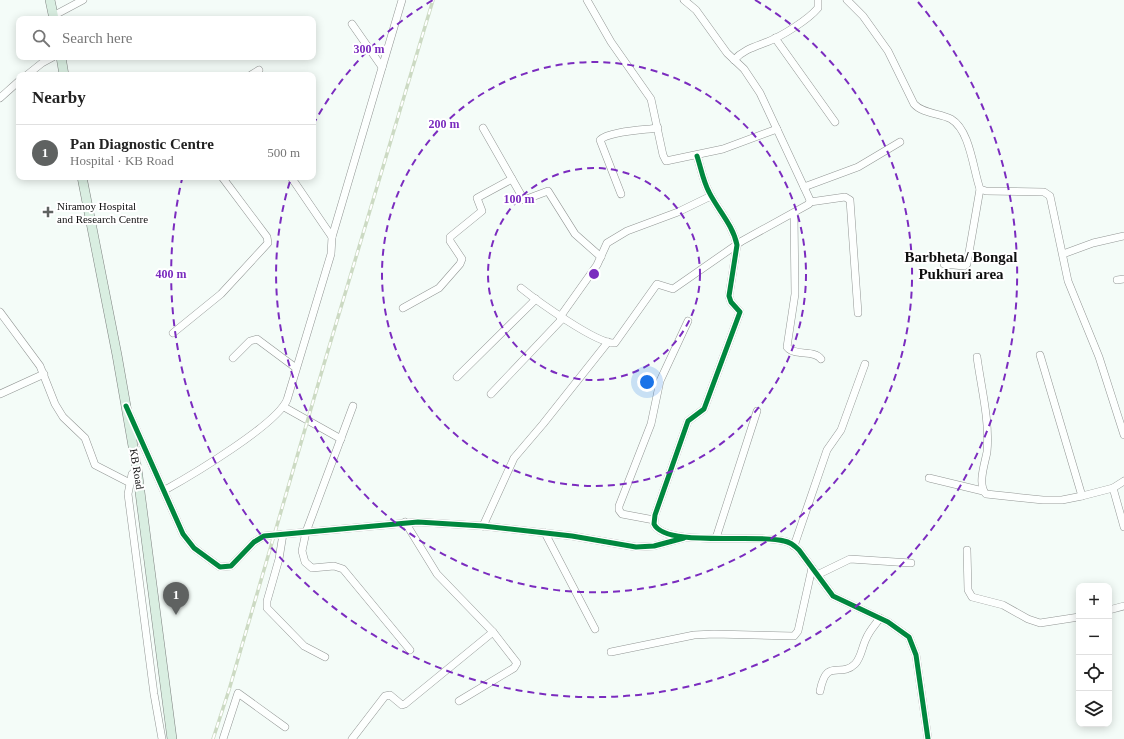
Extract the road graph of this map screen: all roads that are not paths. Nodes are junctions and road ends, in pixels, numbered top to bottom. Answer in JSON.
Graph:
{"nodes":[{"id":1,"x":50,"y":0,"type":"edge"},
{"id":2,"x":83,"y":0,"type":"edge"},
{"id":3,"x":402,"y":0,"type":"edge"},
{"id":4,"x":588,"y":0,"type":"edge"},
{"id":5,"x":684,"y":0,"type":"edge"},
{"id":6,"x":818,"y":0,"type":"edge"},
{"id":7,"x":847,"y":0,"type":"edge"},
{"id":8,"x":53,"y":16,"type":"edge"},
{"id":9,"x":55,"y":16,"type":"edge"},
{"id":10,"x":352,"y":24,"type":"dead end"},
{"id":11,"x":775,"y":38,"type":"junction"},
{"id":12,"x":48,"y":60,"type":"edge"},
{"id":13,"x":62,"y":60,"type":"edge"},
{"id":14,"x":734,"y":60,"type":"junction"},
{"id":15,"x":382,"y":67,"type":"junction"},
{"id":16,"x":259,"y":70,"type":"dead end"},
{"id":17,"x":31,"y":72,"type":"edge"},
{"id":18,"x":64,"y":72,"type":"edge"},
{"id":19,"x":256,"y":72,"type":"edge"},
{"id":20,"x":16,"y":84,"type":"edge"},
{"id":21,"x":0,"y":98,"type":"edge"},
{"id":22,"x":835,"y":122,"type":"dead end"},
{"id":23,"x":483,"y":128,"type":"dead end"},
{"id":24,"x":658,"y":128,"type":"junction"},
{"id":25,"x":777,"y":129,"type":"junction"},
{"id":26,"x":900,"y":142,"type":"dead end"},
{"id":27,"x":697,"y":156,"type":"junction"},
{"id":28,"x":512,"y":178,"type":"junction"},
{"id":29,"x":83,"y":180,"type":"edge"},
{"id":30,"x":224,"y":180,"type":"edge"},
{"id":31,"x":293,"y":180,"type":"edge"},
{"id":32,"x":804,"y":187,"type":"junction"},
{"id":33,"x":980,"y":189,"type":"junction"},
{"id":34,"x":621,"y":194,"type":"dead end"},
{"id":35,"x":711,"y":196,"type":"junction"},
{"id":36,"x":810,"y":202,"type":"junction"},
{"id":37,"x":794,"y":214,"type":"junction"},
{"id":38,"x":1124,"y":236,"type":"edge"},
{"id":39,"x":332,"y":237,"type":"junction"},
{"id":40,"x":737,"y":245,"type":"junction"},
{"id":41,"x":1063,"y":254,"type":"junction"},
{"id":42,"x":601,"y":257,"type":"junction"},
{"id":43,"x":944,"y":264,"type":"dead end"},
{"id":44,"x":520,"y":288,"type":"dead end"},
{"id":45,"x":536,"y":299,"type":"junction"},
{"id":46,"x":403,"y":308,"type":"dead end"},
{"id":47,"x":0,"y":312,"type":"edge"},
{"id":48,"x":858,"y":313,"type":"dead end"},
{"id":49,"x":562,"y":318,"type":"junction"},
{"id":50,"x":688,"y":321,"type":"dead end"},
{"id":51,"x":173,"y":333,"type":"dead end"},
{"id":52,"x":608,"y":342,"type":"junction"},
{"id":53,"x":1040,"y":355,"type":"dead end"},
{"id":54,"x":977,"y":357,"type":"dead end"},
{"id":55,"x":233,"y":358,"type":"dead end"},
{"id":56,"x":821,"y":359,"type":"dead end"},
{"id":57,"x":865,"y":364,"type":"dead end"},
{"id":58,"x":296,"y":368,"type":"junction"},
{"id":59,"x":44,"y":374,"type":"junction"},
{"id":60,"x":457,"y":377,"type":"dead end"},
{"id":61,"x":0,"y":394,"type":"edge"},
{"id":62,"x":491,"y":394,"type":"dead end"},
{"id":63,"x":126,"y":406,"type":"junction"},
{"id":64,"x":353,"y":406,"type":"dead end"},
{"id":65,"x":284,"y":407,"type":"junction"},
{"id":66,"x":757,"y":411,"type":"dead end"},
{"id":67,"x":1124,"y":435,"type":"edge"},
{"id":68,"x":342,"y":439,"type":"junction"},
{"id":69,"x":137,"y":469,"type":"junction"},
{"id":70,"x":929,"y":478,"type":"dead end"},
{"id":71,"x":1124,"y":481,"type":"edge"},
{"id":72,"x":130,"y":483,"type":"junction"},
{"id":73,"x":1113,"y":488,"type":"junction"},
{"id":74,"x":165,"y":490,"type":"junction"},
{"id":75,"x":984,"y":491,"type":"junction"},
{"id":76,"x":1082,"y":496,"type":"junction"},
{"id":77,"x":654,"y":520,"type":"junction"},
{"id":78,"x":405,"y":522,"type":"junction"},
{"id":79,"x":484,"y":526,"type":"junction"},
{"id":80,"x":1124,"y":527,"type":"edge"},
{"id":81,"x":306,"y":532,"type":"junction"},
{"id":82,"x":545,"y":533,"type":"junction"},
{"id":83,"x":283,"y":534,"type":"junction"},
{"id":84,"x":684,"y":538,"type":"junction"},
{"id":85,"x":716,"y":538,"type":"junction"},
{"id":86,"x":794,"y":546,"type":"junction"},
{"id":87,"x":967,"y":550,"type":"dead end"},
{"id":88,"x":911,"y":563,"type":"dead end"},
{"id":89,"x":812,"y":568,"type":"junction"},
{"id":90,"x":817,"y":575,"type":"junction"},
{"id":91,"x":1124,"y":606,"type":"edge"},
{"id":92,"x":1112,"y":609,"type":"edge"},
{"id":93,"x":876,"y":616,"type":"junction"},
{"id":94,"x":1076,"y":617,"type":"edge"},
{"id":95,"x":595,"y":629,"type":"dead end"},
{"id":96,"x":494,"y":632,"type":"junction"},
{"id":97,"x":410,"y":650,"type":"dead end"},
{"id":98,"x":611,"y":652,"type":"dead end"},
{"id":99,"x":325,"y":657,"type":"dead end"},
{"id":100,"x":820,"y":691,"type":"dead end"},
{"id":101,"x":459,"y":701,"type":"dead end"},
{"id":102,"x":285,"y":727,"type":"dead end"},
{"id":103,"x":162,"y":739,"type":"edge"},
{"id":104,"x":172,"y":739,"type":"edge"},
{"id":105,"x":223,"y":739,"type":"edge"},
{"id":106,"x":352,"y":739,"type":"edge"},
{"id":107,"x":928,"y":739,"type":"edge"}],
"edges":[{"from":1,"to":8,"type":"main road"},
{"from":2,"to":9,"type":"street"},
{"from":3,"to":15,"type":"street"},
{"from":4,"to":24,"type":"street"},
{"from":5,"to":14,"type":"street"},
{"from":6,"to":11,"type":"street"},
{"from":7,"to":33,"type":"street"},
{"from":10,"to":15,"type":"street"},
{"from":11,"to":14,"type":"street"},
{"from":11,"to":22,"type":"street"},
{"from":12,"to":17,"type":"street"},
{"from":13,"to":18,"type":"main road"},
{"from":14,"to":25,"type":"street"},
{"from":15,"to":39,"type":"street"},
{"from":16,"to":19,"type":"street"},
{"from":20,"to":21,"type":"street"},
{"from":23,"to":28,"type":"street"},
{"from":24,"to":27,"type":"street"},
{"from":24,"to":34,"type":"street"},
{"from":25,"to":27,"type":"street"},
{"from":25,"to":32,"type":"street"},
{"from":26,"to":32,"type":"street"},
{"from":27,"to":35,"type":"street"},
{"from":28,"to":42,"type":"street"},
{"from":28,"to":46,"type":"street"},
{"from":29,"to":63,"type":"main road","name":"KB Road"},
{"from":30,"to":51,"type":"street"},
{"from":31,"to":39,"type":"street"},
{"from":32,"to":36,"type":"street"},
{"from":33,"to":41,"type":"street"},
{"from":33,"to":43,"type":"street"},
{"from":35,"to":40,"type":"street"},
{"from":35,"to":42,"type":"street"},
{"from":36,"to":37,"type":"street"},
{"from":36,"to":48,"type":"street"},
{"from":37,"to":40,"type":"street"},
{"from":37,"to":56,"type":"street"},
{"from":38,"to":41,"type":"street"},
{"from":39,"to":58,"type":"street"},
{"from":40,"to":52,"type":"street"},
{"from":40,"to":77,"type":"street"},
{"from":41,"to":67,"type":"street"},
{"from":42,"to":49,"type":"street"},
{"from":44,"to":45,"type":"street"},
{"from":45,"to":49,"type":"street"},
{"from":45,"to":60,"type":"street"},
{"from":47,"to":59,"type":"street"},
{"from":49,"to":52,"type":"street"},
{"from":49,"to":62,"type":"street"},
{"from":50,"to":77,"type":"street"},
{"from":52,"to":79,"type":"street"},
{"from":53,"to":76,"type":"street"},
{"from":54,"to":75,"type":"street"},
{"from":55,"to":58,"type":"street"},
{"from":57,"to":86,"type":"street"},
{"from":58,"to":65,"type":"street"},
{"from":59,"to":61,"type":"street"},
{"from":59,"to":72,"type":"street"},
{"from":63,"to":69,"type":"main road","name":"KB Road"},
{"from":63,"to":74,"type":"street"},
{"from":64,"to":68,"type":"street"},
{"from":65,"to":68,"type":"street"},
{"from":65,"to":74,"type":"street"},
{"from":66,"to":85,"type":"street"},
{"from":68,"to":81,"type":"street"},
{"from":69,"to":72,"type":"street"},
{"from":69,"to":104,"type":"main road","name":"KB Road"},
{"from":70,"to":75,"type":"street"},
{"from":71,"to":73,"type":"street"},
{"from":72,"to":103,"type":"street"},
{"from":73,"to":76,"type":"street"},
{"from":73,"to":80,"type":"street"},
{"from":74,"to":83,"type":"street"},
{"from":75,"to":76,"type":"street"},
{"from":77,"to":84,"type":"street"},
{"from":78,"to":79,"type":"street"},
{"from":78,"to":81,"type":"street"},
{"from":78,"to":96,"type":"street"},
{"from":79,"to":82,"type":"street"},
{"from":81,"to":83,"type":"street"},
{"from":81,"to":97,"type":"street"},
{"from":82,"to":84,"type":"street"},
{"from":82,"to":95,"type":"street"},
{"from":83,"to":99,"type":"street"},
{"from":84,"to":85,"type":"street"},
{"from":85,"to":86,"type":"street"},
{"from":86,"to":89,"type":"street"},
{"from":87,"to":94,"type":"street"},
{"from":88,"to":90,"type":"street"},
{"from":89,"to":90,"type":"street"},
{"from":89,"to":98,"type":"street"},
{"from":90,"to":93,"type":"street"},
{"from":91,"to":92,"type":"street"},
{"from":93,"to":100,"type":"street"},
{"from":93,"to":107,"type":"street"},
{"from":96,"to":101,"type":"street"},
{"from":96,"to":106,"type":"street"},
{"from":102,"to":105,"type":"street"}]}
